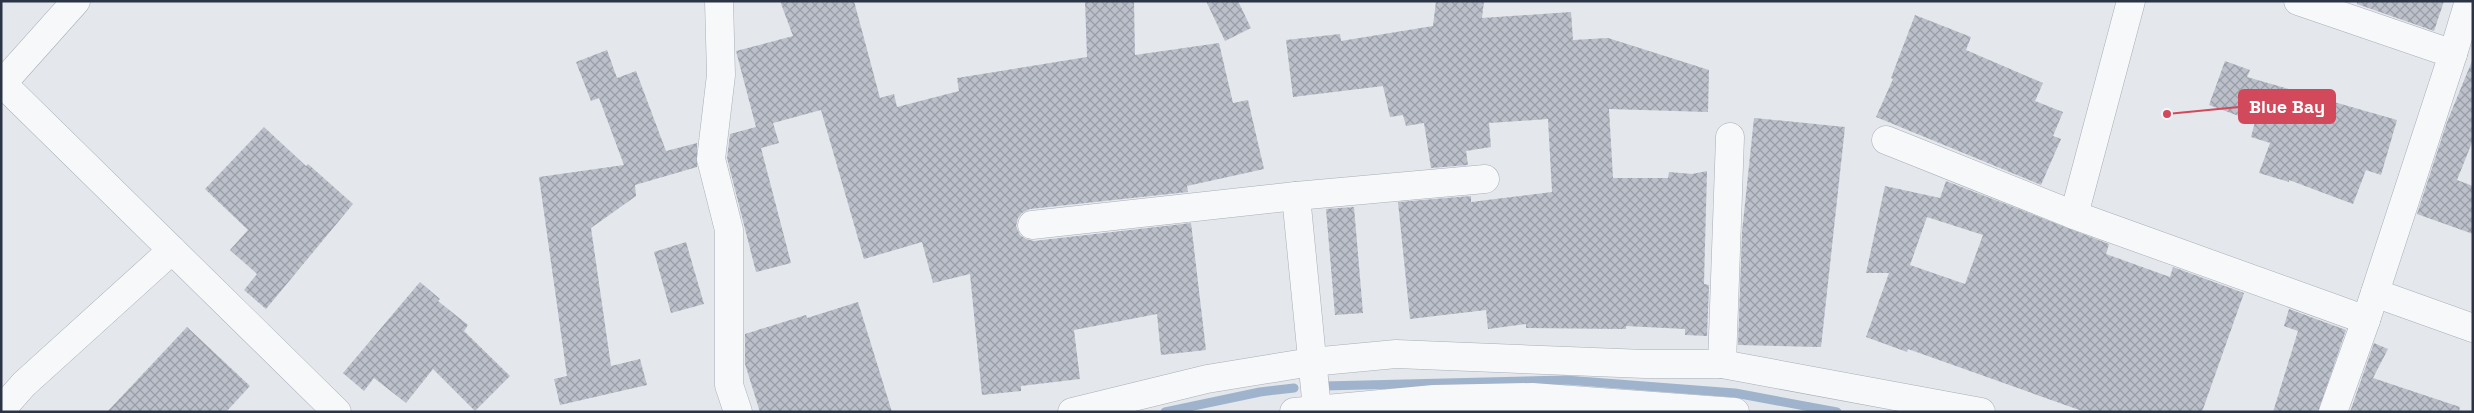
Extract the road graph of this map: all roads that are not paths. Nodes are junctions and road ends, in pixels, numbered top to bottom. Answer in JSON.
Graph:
{"nodes":[{"id":1,"x":76,"y":1,"type":"edge"},
{"id":2,"x":719,"y":1,"type":"edge"},
{"id":3,"x":2131,"y":1,"type":"edge"},
{"id":4,"x":2298,"y":1,"type":"edge"},
{"id":5,"x":2469,"y":1,"type":"edge"},
{"id":6,"x":2453,"y":54,"type":"junction"},
{"id":7,"x":2,"y":84,"type":"edge"},
{"id":8,"x":1730,"y":137,"type":"dead end"},
{"id":9,"x":1886,"y":140,"type":"dead end"},
{"id":10,"x":1485,"y":179,"type":"dead end"},
{"id":11,"x":1296,"y":196,"type":"junction"},
{"id":12,"x":2074,"y":215,"type":"junction"},
{"id":13,"x":1032,"y":225,"type":"dead end"},
{"id":14,"x":172,"y":250,"type":"junction"},
{"id":15,"x":2375,"y":293,"type":"junction"},
{"id":16,"x":2366,"y":320,"type":"junction"},
{"id":17,"x":2473,"y":328,"type":"edge"},
{"id":18,"x":1311,"y":362,"type":"junction"},
{"id":19,"x":1722,"y":364,"type":"junction"},
{"id":20,"x":1432,"y":406,"type":"edge"},
{"id":21,"x":1,"y":410,"type":"edge"},
{"id":22,"x":1306,"y":410,"type":"edge"},
{"id":23,"x":337,"y":412,"type":"edge"},
{"id":24,"x":738,"y":412,"type":"edge"},
{"id":25,"x":1072,"y":412,"type":"edge"},
{"id":26,"x":1735,"y":412,"type":"edge"},
{"id":27,"x":1980,"y":412,"type":"edge"},
{"id":28,"x":2333,"y":412,"type":"edge"}],
"edges":[{"from":1,"to":7,"type":"street"},
{"from":2,"to":24,"type":"street"},
{"from":3,"to":12,"type":"street"},
{"from":4,"to":6,"type":"street"},
{"from":5,"to":6,"type":"street"},
{"from":6,"to":15,"type":"street"},
{"from":7,"to":14,"type":"street"},
{"from":8,"to":19,"type":"street"},
{"from":9,"to":12,"type":"street"},
{"from":10,"to":11,"type":"street"},
{"from":11,"to":13,"type":"street"},
{"from":11,"to":18,"type":"street"},
{"from":12,"to":16,"type":"street"},
{"from":14,"to":21,"type":"street"},
{"from":14,"to":23,"type":"street"},
{"from":15,"to":16,"type":"street"},
{"from":15,"to":17,"type":"street"},
{"from":16,"to":28,"type":"street"},
{"from":18,"to":19,"type":"street"},
{"from":18,"to":22,"type":"street"},
{"from":18,"to":25,"type":"street"},
{"from":19,"to":27,"type":"street"},
{"from":20,"to":22,"type":"street"},
{"from":20,"to":26,"type":"street"}]}
